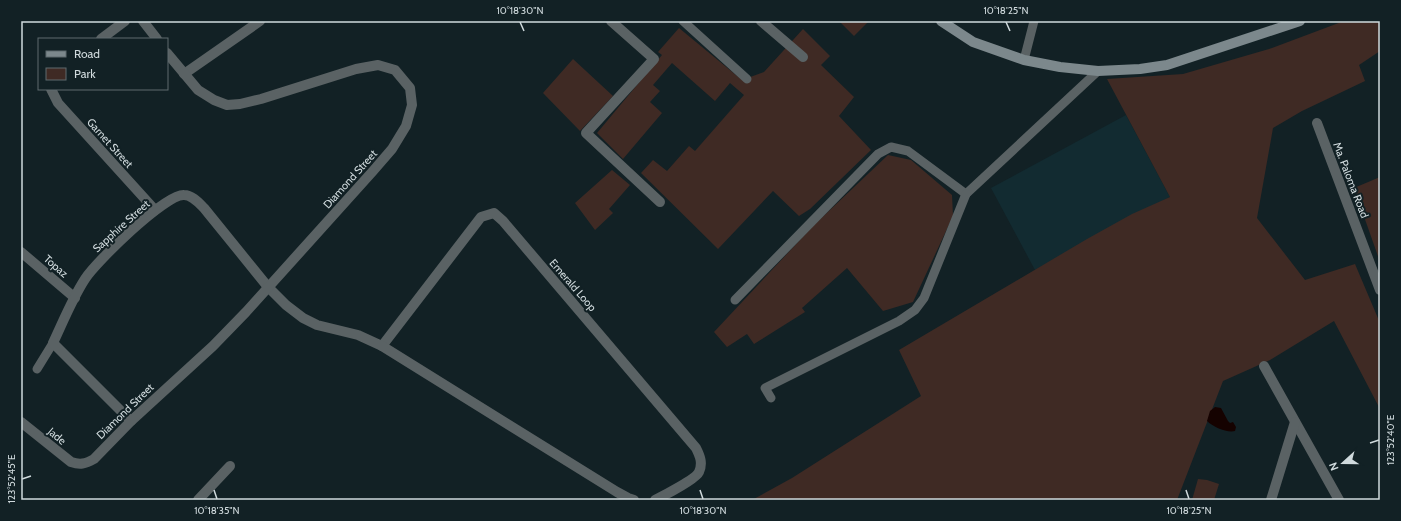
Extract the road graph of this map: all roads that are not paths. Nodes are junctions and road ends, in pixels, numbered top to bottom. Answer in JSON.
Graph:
{"nodes":[{"id":1,"x":124,"y":21,"type":"edge"},
{"id":2,"x":143,"y":21,"type":"edge"},
{"id":3,"x":260,"y":21,"type":"edge"},
{"id":4,"x":610,"y":21,"type":"edge"},
{"id":5,"x":683,"y":21,"type":"edge"},
{"id":6,"x":761,"y":21,"type":"edge"},
{"id":7,"x":941,"y":21,"type":"edge"},
{"id":8,"x":1034,"y":21,"type":"edge"},
{"id":9,"x":1300,"y":21,"type":"edge"},
{"id":10,"x":102,"y":38,"type":"edge"},
{"id":11,"x":156,"y":38,"type":"edge"},
{"id":12,"x":168,"y":53,"type":"edge"},
{"id":13,"x":803,"y":57,"type":"dead end"},
{"id":14,"x":1024,"y":60,"type":"junction"},
{"id":15,"x":1098,"y":71,"type":"junction"},
{"id":16,"x":184,"y":74,"type":"junction"},
{"id":17,"x":748,"y":79,"type":"dead end"},
{"id":18,"x":52,"y":90,"type":"edge"},
{"id":19,"x":1317,"y":123,"type":"dead end"},
{"id":20,"x":966,"y":194,"type":"junction"},
{"id":21,"x":660,"y":202,"type":"dead end"},
{"id":22,"x":155,"y":210,"type":"junction"},
{"id":23,"x":21,"y":252,"type":"edge"},
{"id":24,"x":268,"y":287,"type":"junction"},
{"id":25,"x":1380,"y":290,"type":"edge"},
{"id":26,"x":75,"y":298,"type":"junction"},
{"id":27,"x":735,"y":300,"type":"dead end"},
{"id":28,"x":53,"y":343,"type":"junction"},
{"id":29,"x":382,"y":346,"type":"junction"},
{"id":30,"x":1264,"y":366,"type":"dead end"},
{"id":31,"x":37,"y":369,"type":"dead end"},
{"id":32,"x":771,"y":398,"type":"dead end"},
{"id":33,"x":131,"y":421,"type":"junction"},
{"id":34,"x":21,"y":422,"type":"edge"},
{"id":35,"x":1295,"y":422,"type":"junction"},
{"id":36,"x":79,"y":465,"type":"joint"},
{"id":37,"x":230,"y":466,"type":"dead end"},
{"id":38,"x":198,"y":500,"type":"edge"},
{"id":39,"x":634,"y":500,"type":"edge"},
{"id":40,"x":655,"y":500,"type":"edge"},
{"id":41,"x":1271,"y":500,"type":"edge"},
{"id":42,"x":1339,"y":500,"type":"edge"}],
"edges":[{"from":1,"to":10,"type":"street"},
{"from":2,"to":11,"type":"street"},
{"from":3,"to":16,"type":"street"},
{"from":4,"to":21,"type":"street"},
{"from":5,"to":17,"type":"lane"},
{"from":6,"to":13,"type":"street"},
{"from":7,"to":14,"type":"street"},
{"from":8,"to":14,"type":"lane"},
{"from":9,"to":15,"type":"street"},
{"from":12,"to":16,"type":"street","name":"Diamond Street"},
{"from":14,"to":15,"type":"street"},
{"from":15,"to":20,"type":"lane"},
{"from":16,"to":24,"type":"street","name":"Diamond Street"},
{"from":18,"to":22,"type":"street","name":"Garnet Street"},
{"from":19,"to":25,"type":"street","name":"Ma. Paloma Road"},
{"from":20,"to":27,"type":"lane"},
{"from":20,"to":32,"type":"lane"},
{"from":22,"to":24,"type":"street","name":"Sapphire Street"},
{"from":22,"to":26,"type":"street","name":"Sapphire Street"},
{"from":23,"to":26,"type":"street","name":"Topaz"},
{"from":24,"to":29,"type":"street"},
{"from":24,"to":33,"type":"street","name":"Diamond Street"},
{"from":26,"to":28,"type":"street","name":"Sapphire Street"},
{"from":28,"to":31,"type":"lane"},
{"from":28,"to":33,"type":"street"},
{"from":29,"to":39,"type":"street"},
{"from":29,"to":40,"type":"street","name":"Emerald Loop"},
{"from":30,"to":35,"type":"street"},
{"from":33,"to":36,"type":"street","name":"Diamond Street"},
{"from":34,"to":36,"type":"street","name":"Jade"},
{"from":35,"to":41,"type":"street"},
{"from":35,"to":42,"type":"street"},
{"from":37,"to":38,"type":"street"}]}
